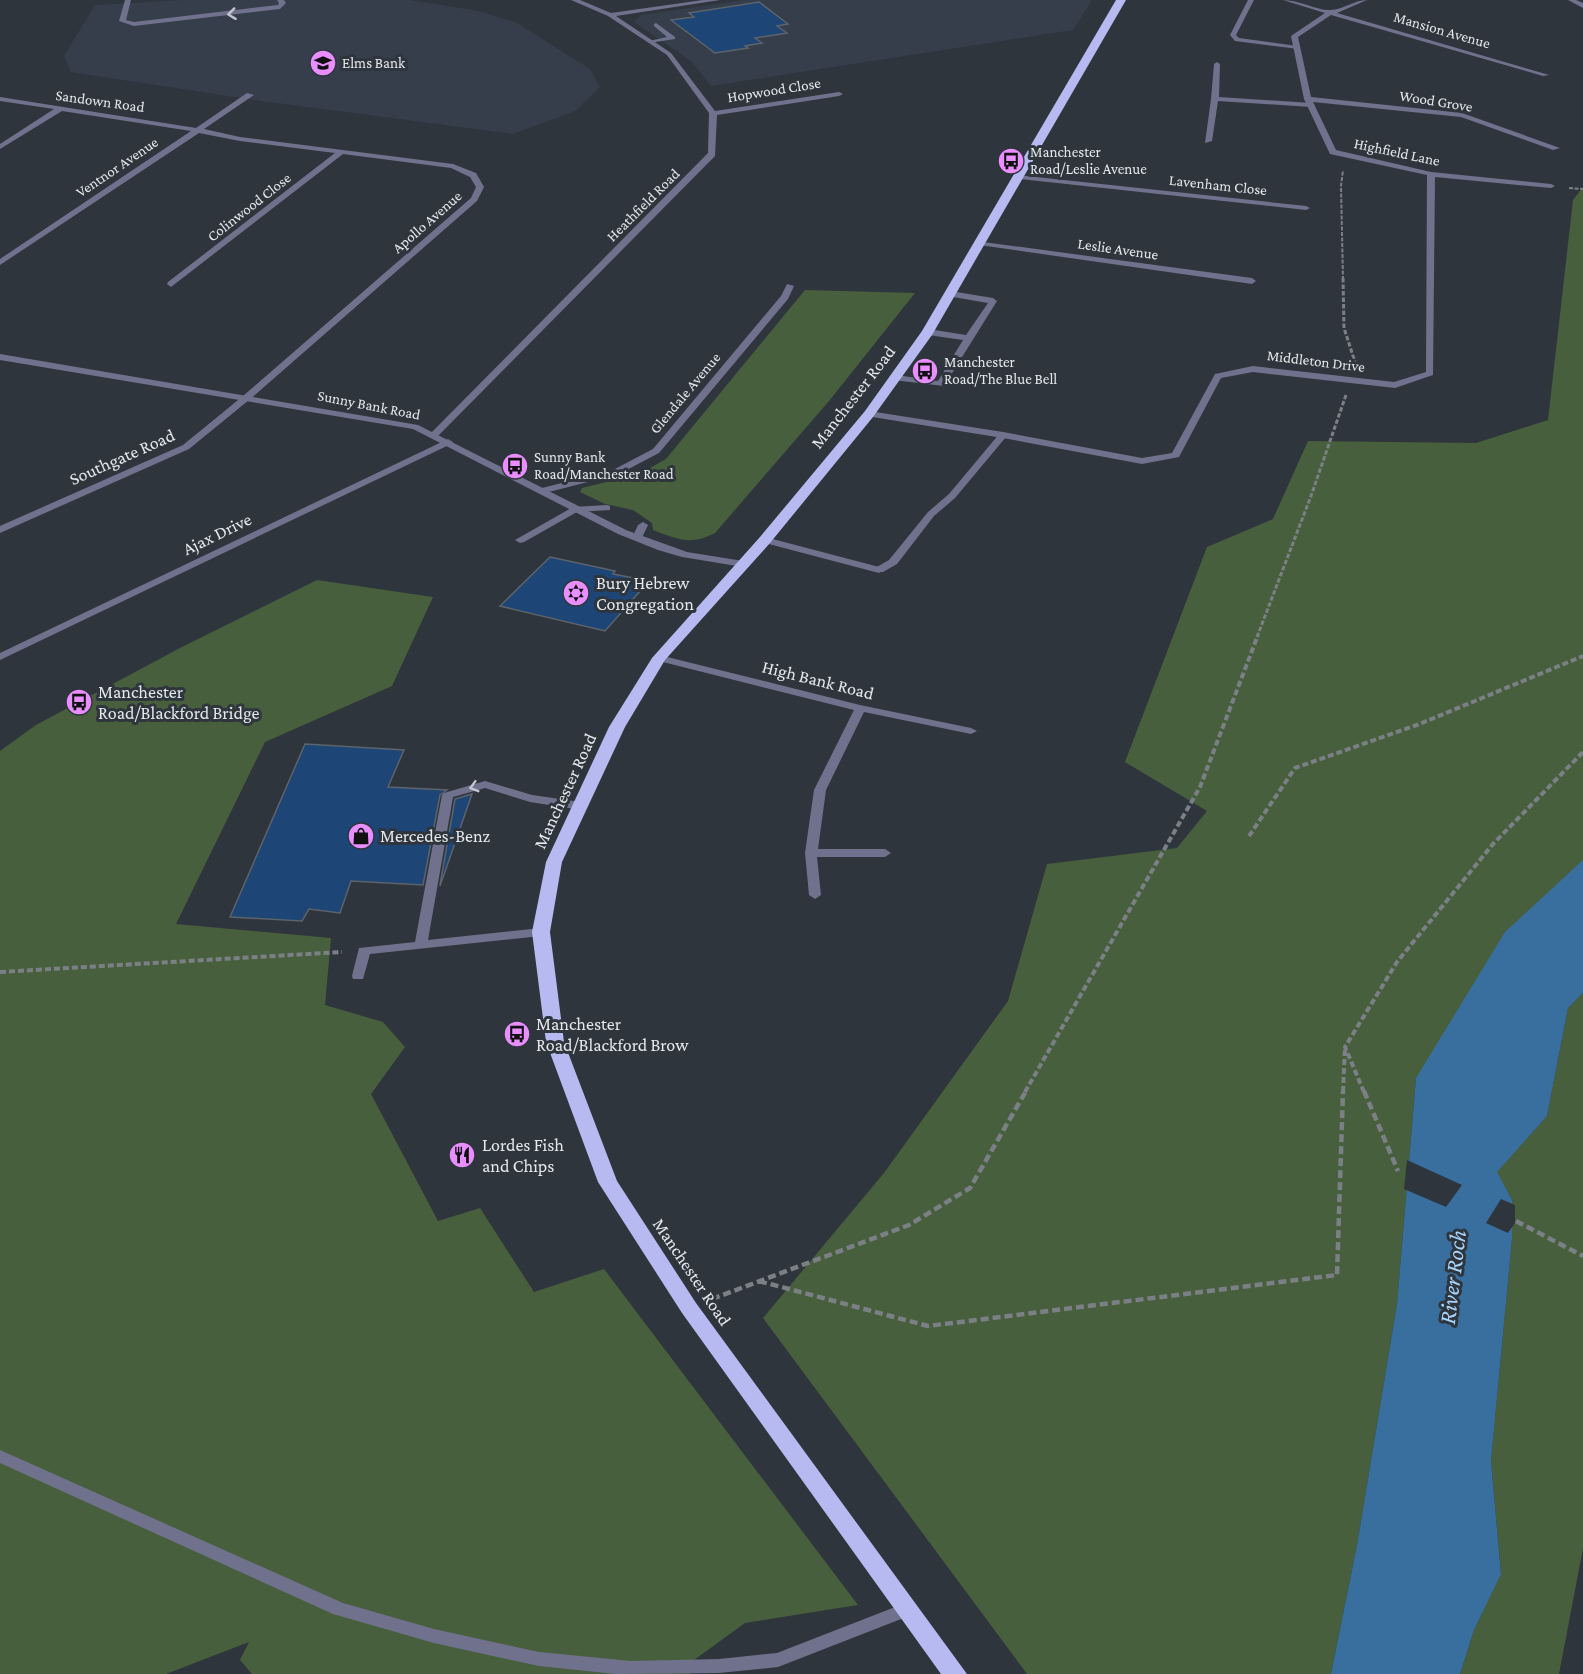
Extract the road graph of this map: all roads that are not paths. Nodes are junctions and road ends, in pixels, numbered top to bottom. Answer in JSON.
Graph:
{"nodes":[{"id":1,"x":128,"y":0,"type":"edge"},
{"id":2,"x":280,"y":0,"type":"edge"},
{"id":3,"x":574,"y":0,"type":"edge"},
{"id":4,"x":717,"y":0,"type":"edge"},
{"id":5,"x":1121,"y":0,"type":"edge"},
{"id":6,"x":1251,"y":0,"type":"edge"},
{"id":7,"x":1286,"y":0,"type":"edge"},
{"id":8,"x":1364,"y":0,"type":"edge"},
{"id":9,"x":1571,"y":0,"type":"edge"},
{"id":10,"x":1583,"y":6,"type":"edge"},
{"id":11,"x":1332,"y":12,"type":"junction"},
{"id":12,"x":610,"y":15,"type":"junction"},
{"id":13,"x":656,"y":25,"type":"dead end"},
{"id":14,"x":651,"y":42,"type":"junction"},
{"id":15,"x":1296,"y":48,"type":"junction"},
{"id":16,"x":1217,"y":64,"type":"dead end"},
{"id":17,"x":1545,"y":75,"type":"dead end"},
{"id":18,"x":839,"y":94,"type":"dead end"},
{"id":19,"x":250,"y":95,"type":"dead end"},
{"id":20,"x":0,"y":99,"type":"edge"},
{"id":21,"x":1215,"y":99,"type":"junction"},
{"id":22,"x":1310,"y":102,"type":"junction"},
{"id":23,"x":60,"y":109,"type":"junction"},
{"id":24,"x":713,"y":113,"type":"junction"},
{"id":25,"x":195,"y":130,"type":"junction"},
{"id":26,"x":1208,"y":141,"type":"dead end"},
{"id":27,"x":0,"y":147,"type":"edge"},
{"id":28,"x":1556,"y":148,"type":"dead end"},
{"id":29,"x":343,"y":151,"type":"junction"},
{"id":30,"x":1431,"y":174,"type":"junction"},
{"id":31,"x":1020,"y":177,"type":"junction"},
{"id":32,"x":1551,"y":186,"type":"dead end"},
{"id":33,"x":1306,"y":208,"type":"dead end"},
{"id":34,"x":979,"y":243,"type":"junction"},
{"id":35,"x":0,"y":263,"type":"edge"},
{"id":36,"x":1252,"y":281,"type":"dead end"},
{"id":37,"x":171,"y":284,"type":"dead end"},
{"id":38,"x":790,"y":286,"type":"dead end"},
{"id":39,"x":950,"y":294,"type":"junction"},
{"id":40,"x":928,"y":332,"type":"junction"},
{"id":41,"x":968,"y":338,"type":"junction"},
{"id":42,"x":0,"y":357,"type":"edge"},
{"id":43,"x":896,"y":378,"type":"junction"},
{"id":44,"x":246,"y":398,"type":"junction"},
{"id":45,"x":869,"y":414,"type":"junction"},
{"id":46,"x":434,"y":435,"type":"junction"},
{"id":47,"x":1004,"y":435,"type":"junction"},
{"id":48,"x":448,"y":442,"type":"junction"},
{"id":49,"x":542,"y":491,"type":"junction"},
{"id":50,"x":607,"y":508,"type":"dead end"},
{"id":51,"x":578,"y":509,"type":"junction"},
{"id":52,"x":643,"y":525,"type":"dead end"},
{"id":53,"x":0,"y":530,"type":"edge"},
{"id":54,"x":637,"y":538,"type":"junction"},
{"id":55,"x":520,"y":540,"type":"dead end"},
{"id":56,"x":765,"y":540,"type":"junction"},
{"id":57,"x":742,"y":564,"type":"junction"},
{"id":58,"x":0,"y":657,"type":"edge"},
{"id":59,"x":659,"y":658,"type":"junction"},
{"id":60,"x":860,"y":708,"type":"junction"},
{"id":61,"x":971,"y":731,"type":"dead end"},
{"id":62,"x":581,"y":806,"type":"junction"},
{"id":63,"x":885,"y":853,"type":"dead end"},
{"id":64,"x":811,"y":854,"type":"junction"},
{"id":65,"x":815,"y":895,"type":"dead end"},
{"id":66,"x":541,"y":932,"type":"junction"},
{"id":67,"x":421,"y":946,"type":"junction"},
{"id":68,"x":358,"y":976,"type":"dead end"},
{"id":69,"x":0,"y":1456,"type":"edge"},
{"id":70,"x":908,"y":1609,"type":"junction"},
{"id":71,"x":955,"y":1674,"type":"edge"}],
"edges":[{"from":2,"to":1,"type":"street","one_way":true},
{"from":3,"to":12,"type":"street"},
{"from":4,"to":12,"type":"street"},
{"from":5,"to":31,"type":"highway","name":"Manchester Road"},
{"from":6,"to":15,"type":"street"},
{"from":7,"to":11,"type":"street","name":"Mansion Avenue"},
{"from":8,"to":11,"type":"street"},
{"from":9,"to":10,"type":"street"},
{"from":11,"to":15,"type":"street"},
{"from":11,"to":17,"type":"street","name":"Mansion Avenue"},
{"from":12,"to":14,"type":"street"},
{"from":13,"to":14,"type":"street"},
{"from":14,"to":24,"type":"street"},
{"from":15,"to":22,"type":"street","name":"Highfield Lane"},
{"from":16,"to":21,"type":"street"},
{"from":18,"to":24,"type":"street","name":"Hopwood Close"},
{"from":19,"to":25,"type":"street","name":"Ventnor Avenue"},
{"from":20,"to":23,"type":"street","name":"Sandown Road"},
{"from":21,"to":22,"type":"street","name":"Wood Grove"},
{"from":21,"to":26,"type":"street"},
{"from":22,"to":28,"type":"street","name":"Wood Grove"},
{"from":22,"to":30,"type":"street","name":"Highfield Lane"},
{"from":23,"to":25,"type":"street","name":"Sandown Road"},
{"from":23,"to":27,"type":"street"},
{"from":24,"to":46,"type":"street","name":"Heathfield Road"},
{"from":25,"to":29,"type":"street","name":"Apollo Avenue"},
{"from":25,"to":35,"type":"street","name":"Ventnor Avenue"},
{"from":29,"to":37,"type":"street","name":"Colinwood Close"},
{"from":29,"to":44,"type":"street","name":"Apollo Avenue"},
{"from":30,"to":32,"type":"street","name":"Highfield Lane"},
{"from":30,"to":47,"type":"street","name":"Middleton Drive"},
{"from":31,"to":33,"type":"street","name":"Lavenham Close"},
{"from":31,"to":34,"type":"highway","name":"Manchester Road"},
{"from":34,"to":36,"type":"street","name":"Leslie Avenue"},
{"from":34,"to":39,"type":"highway","name":"Manchester Road"},
{"from":38,"to":49,"type":"street","name":"Glendale Avenue"},
{"from":39,"to":40,"type":"highway","name":"Manchester Road"},
{"from":39,"to":41,"type":"street"},
{"from":40,"to":41,"type":"street"},
{"from":40,"to":43,"type":"highway","name":"Manchester Road"},
{"from":41,"to":43,"type":"street"},
{"from":42,"to":44,"type":"street","name":"Sunny Bank Road"},
{"from":43,"to":45,"type":"highway","name":"Manchester Road"},
{"from":44,"to":46,"type":"street","name":"Sunny Bank Road"},
{"from":44,"to":53,"type":"street","name":"Southgate Road"},
{"from":45,"to":47,"type":"street","name":"Middleton Drive"},
{"from":45,"to":56,"type":"highway","name":"Manchester Road"},
{"from":46,"to":48,"type":"street","name":"Sunny Bank Road"},
{"from":47,"to":56,"type":"street"},
{"from":48,"to":49,"type":"street","name":"Sunny Bank Road"},
{"from":48,"to":58,"type":"street","name":"Ajax Drive"},
{"from":49,"to":51,"type":"street","name":"Sunny Bank Road"},
{"from":50,"to":51,"type":"street"},
{"from":51,"to":54,"type":"street","name":"Sunny Bank Road"},
{"from":51,"to":55,"type":"street"},
{"from":52,"to":54,"type":"street"},
{"from":54,"to":57,"type":"street","name":"Sunny Bank Road"},
{"from":56,"to":57,"type":"highway","name":"Manchester Road"},
{"from":57,"to":59,"type":"highway","name":"Manchester Road"},
{"from":59,"to":60,"type":"street","name":"High Bank Road"},
{"from":59,"to":62,"type":"highway","name":"Manchester Road"},
{"from":60,"to":61,"type":"street","name":"High Bank Road"},
{"from":60,"to":64,"type":"street"},
{"from":62,"to":66,"type":"highway","name":"Manchester Road"},
{"from":62,"to":67,"type":"street","one_way":true},
{"from":63,"to":64,"type":"street"},
{"from":64,"to":65,"type":"street"},
{"from":66,"to":67,"type":"street"},
{"from":66,"to":70,"type":"highway","name":"Manchester Road"},
{"from":67,"to":68,"type":"street"},
{"from":69,"to":70,"type":"street"},
{"from":70,"to":71,"type":"highway","name":"Manchester Road"}]}
